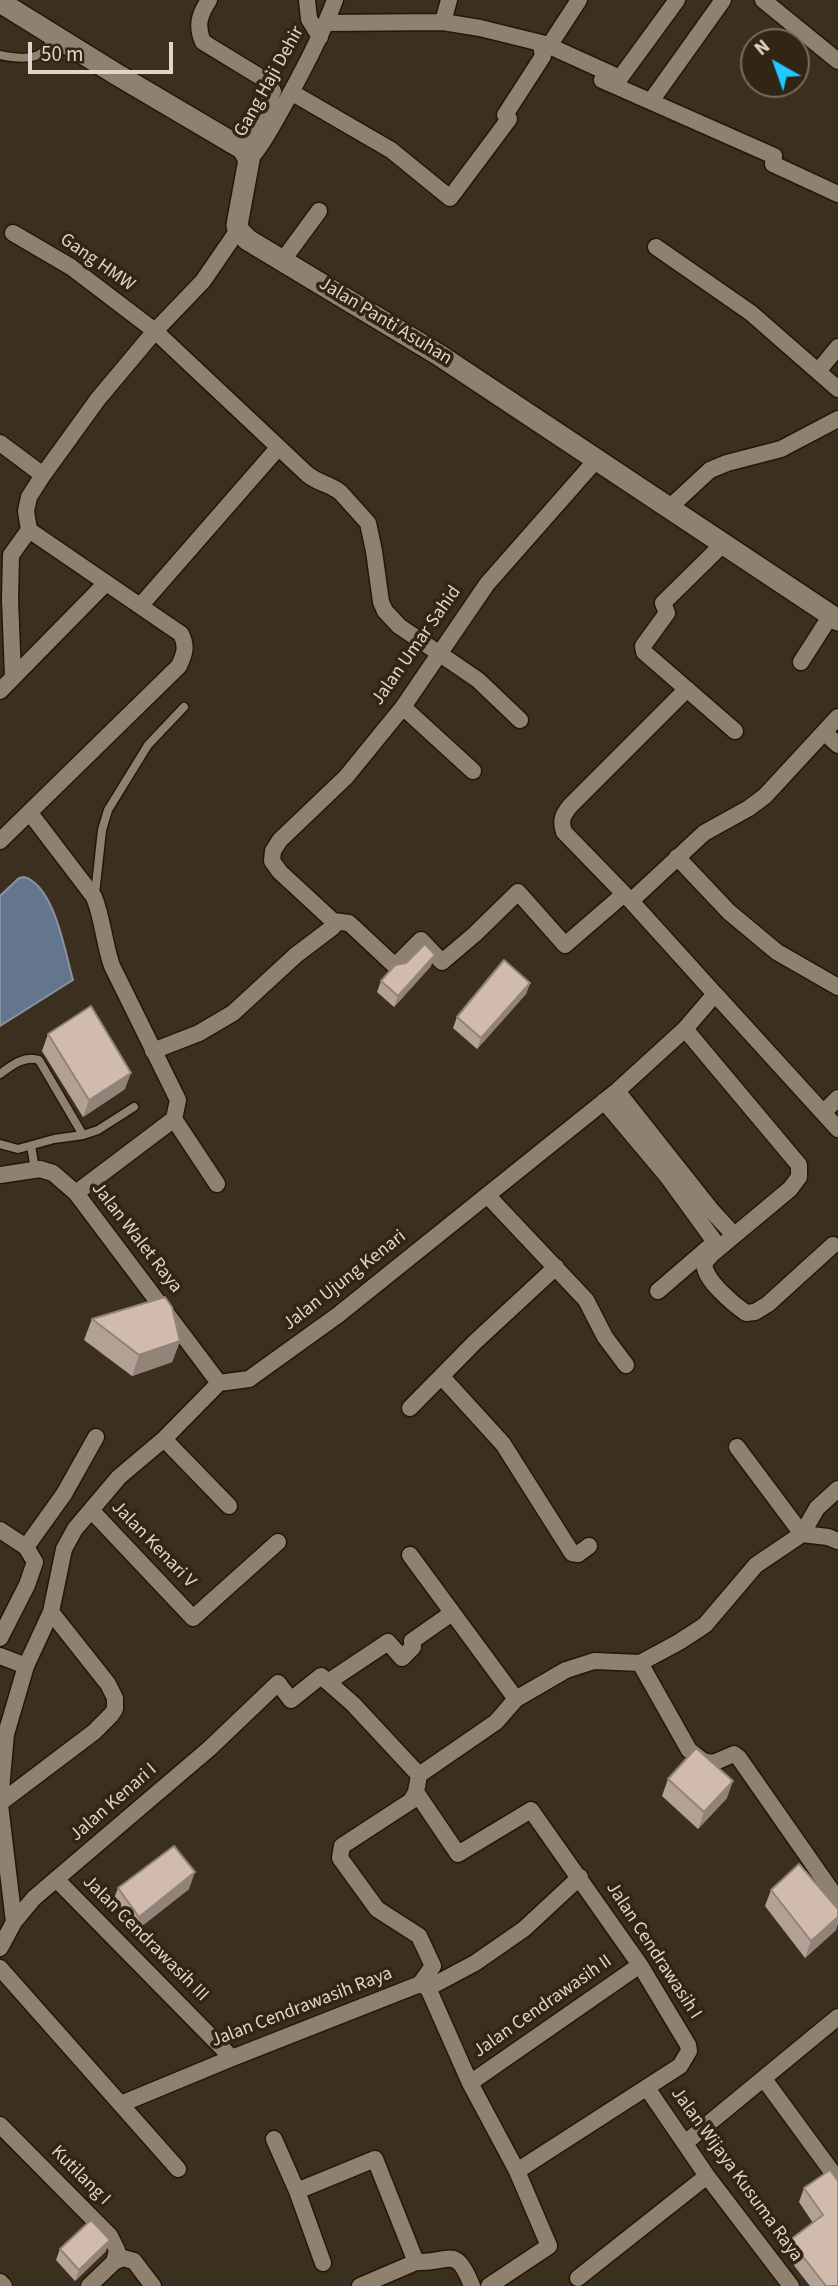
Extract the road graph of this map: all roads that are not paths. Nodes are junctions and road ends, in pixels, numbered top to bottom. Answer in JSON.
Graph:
{"nodes":[{"id":1,"x":209,"y":0,"type":"edge"},
{"id":2,"x":307,"y":0,"type":"edge"},
{"id":3,"x":335,"y":0,"type":"edge"},
{"id":4,"x":449,"y":0,"type":"edge"},
{"id":5,"x":579,"y":0,"type":"edge"},
{"id":6,"x":677,"y":0,"type":"edge"},
{"id":7,"x":723,"y":0,"type":"edge"},
{"id":8,"x":763,"y":0,"type":"edge"},
{"id":9,"x":0,"y":2,"type":"edge"},
{"id":10,"x":443,"y":22,"type":"junction"},
{"id":11,"x":323,"y":30,"type":"junction"},
{"id":12,"x":53,"y":36,"type":"junction"},
{"id":13,"x":545,"y":47,"type":"junction"},
{"id":14,"x":0,"y":55,"type":"edge"},
{"id":15,"x":838,"y":61,"type":"edge"},
{"id":16,"x":291,"y":92,"type":"junction"},
{"id":17,"x":651,"y":101,"type":"junction"},
{"id":18,"x":246,"y":154,"type":"junction"},
{"id":19,"x":838,"y":194,"type":"edge"},
{"id":20,"x":319,"y":211,"type":"dead end"},
{"id":21,"x":238,"y":230,"type":"junction"},
{"id":22,"x":13,"y":233,"type":"dead end"},
{"id":23,"x":656,"y":247,"type":"dead end"},
{"id":24,"x":283,"y":260,"type":"junction"},
{"id":25,"x":155,"y":331,"type":"junction"},
{"id":26,"x":838,"y":347,"type":"edge"},
{"id":27,"x":819,"y":370,"type":"junction"},
{"id":28,"x":838,"y":390,"type":"edge"},
{"id":29,"x":838,"y":419,"type":"edge"},
{"id":30,"x":0,"y":443,"type":"edge"},
{"id":31,"x":278,"y":448,"type":"junction"},
{"id":32,"x":597,"y":459,"type":"junction"},
{"id":33,"x":43,"y":475,"type":"junction"},
{"id":34,"x":669,"y":508,"type":"junction"},
{"id":35,"x":29,"y":530,"type":"junction"},
{"id":36,"x":723,"y":544,"type":"junction"},
{"id":37,"x":106,"y":583,"type":"junction"},
{"id":38,"x":5,"y":599,"type":"edge"},
{"id":39,"x":141,"y":605,"type":"junction"},
{"id":40,"x":834,"y":617,"type":"edge"},
{"id":41,"x":439,"y":652,"type":"junction"},
{"id":42,"x":801,"y":662,"type":"dead end"},
{"id":43,"x":13,"y":677,"type":"junction"},
{"id":44,"x":687,"y":689,"type":"junction"},
{"id":45,"x":0,"y":691,"type":"edge"},
{"id":46,"x":184,"y":707,"type":"dead end"},
{"id":47,"x":403,"y":707,"type":"junction"},
{"id":48,"x":838,"y":717,"type":"edge"},
{"id":49,"x":520,"y":720,"type":"dead end"},
{"id":50,"x":735,"y":731,"type":"dead end"},
{"id":51,"x":824,"y":732,"type":"junction"},
{"id":52,"x":838,"y":745,"type":"edge"},
{"id":53,"x":473,"y":771,"type":"dead end"},
{"id":54,"x":30,"y":813,"type":"junction"},
{"id":55,"x":0,"y":841,"type":"edge"},
{"id":56,"x":677,"y":857,"type":"junction"},
{"id":57,"x":94,"y":897,"type":"junction"},
{"id":58,"x":628,"y":898,"type":"junction"},
{"id":59,"x":333,"y":921,"type":"junction"},
{"id":60,"x":838,"y":988,"type":"edge"},
{"id":61,"x":715,"y":994,"type":"junction"},
{"id":62,"x":685,"y":1029,"type":"junction"},
{"id":63,"x":153,"y":1051,"type":"junction"},
{"id":64,"x":0,"y":1074,"type":"edge"},
{"id":65,"x":610,"y":1096,"type":"junction"},
{"id":66,"x":838,"y":1098,"type":"edge"},
{"id":67,"x":134,"y":1107,"type":"dead end"},
{"id":68,"x":824,"y":1112,"type":"junction"},
{"id":69,"x":174,"y":1119,"type":"junction"},
{"id":70,"x":838,"y":1129,"type":"edge"},
{"id":71,"x":83,"y":1135,"type":"junction"},
{"id":72,"x":0,"y":1144,"type":"edge"},
{"id":73,"x":31,"y":1146,"type":"junction"},
{"id":74,"x":35,"y":1169,"type":"junction"},
{"id":75,"x":0,"y":1175,"type":"edge"},
{"id":76,"x":217,"y":1184,"type":"dead end"},
{"id":77,"x":76,"y":1193,"type":"junction"},
{"id":78,"x":488,"y":1195,"type":"junction"},
{"id":79,"x":734,"y":1235,"type":"junction"},
{"id":80,"x":833,"y":1245,"type":"dead end"},
{"id":81,"x":556,"y":1267,"type":"junction"},
{"id":82,"x":659,"y":1291,"type":"dead end"},
{"id":83,"x":626,"y":1365,"type":"dead end"},
{"id":84,"x":442,"y":1377,"type":"junction"},
{"id":85,"x":219,"y":1383,"type":"junction"},
{"id":86,"x":410,"y":1408,"type":"dead end"},
{"id":87,"x":96,"y":1437,"type":"dead end"},
{"id":88,"x":164,"y":1439,"type":"junction"},
{"id":89,"x":737,"y":1447,"type":"dead end"},
{"id":90,"x":838,"y":1489,"type":"edge"},
{"id":91,"x":229,"y":1506,"type":"dead end"},
{"id":92,"x":91,"y":1510,"type":"junction"},
{"id":93,"x":0,"y":1530,"type":"edge"},
{"id":94,"x":802,"y":1534,"type":"junction"},
{"id":95,"x":838,"y":1541,"type":"edge"},
{"id":96,"x":278,"y":1542,"type":"dead end"},
{"id":97,"x":589,"y":1546,"type":"dead end"},
{"id":98,"x":26,"y":1547,"type":"junction"},
{"id":99,"x":410,"y":1555,"type":"dead end"},
{"id":100,"x":47,"y":1562,"type":"junction"},
{"id":101,"x":51,"y":1612,"type":"junction"},
{"id":102,"x":452,"y":1613,"type":"junction"},
{"id":103,"x":0,"y":1638,"type":"edge"},
{"id":104,"x":0,"y":1656,"type":"edge"},
{"id":105,"x":640,"y":1663,"type":"junction"},
{"id":106,"x":26,"y":1666,"type":"junction"},
{"id":107,"x":328,"y":1682,"type":"junction"},
{"id":108,"x":516,"y":1699,"type":"junction"},
{"id":109,"x":419,"y":1775,"type":"junction"},
{"id":110,"x":416,"y":1792,"type":"junction"},
{"id":111,"x":0,"y":1803,"type":"edge"},
{"id":112,"x":580,"y":1877,"type":"junction"},
{"id":113,"x":57,"y":1880,"type":"junction"},
{"id":114,"x":838,"y":1900,"type":"edge"},
{"id":115,"x":14,"y":1922,"type":"junction"},
{"id":116,"x":0,"y":1948,"type":"edge"},
{"id":117,"x":640,"y":1965,"type":"junction"},
{"id":118,"x":0,"y":1968,"type":"edge"},
{"id":119,"x":424,"y":1986,"type":"junction"},
{"id":120,"x":838,"y":2017,"type":"edge"},
{"id":121,"x":232,"y":2058,"type":"junction"},
{"id":122,"x":764,"y":2079,"type":"junction"},
{"id":123,"x":470,"y":2083,"type":"junction"},
{"id":124,"x":647,"y":2088,"type":"junction"},
{"id":125,"x":121,"y":2104,"type":"junction"},
{"id":126,"x":0,"y":2125,"type":"edge"},
{"id":127,"x":274,"y":2139,"type":"dead end"},
{"id":128,"x":685,"y":2143,"type":"junction"},
{"id":129,"x":178,"y":2169,"type":"dead end"},
{"id":130,"x":517,"y":2171,"type":"junction"},
{"id":131,"x":707,"y":2176,"type":"junction"},
{"id":132,"x":838,"y":2180,"type":"edge"},
{"id":133,"x":297,"y":2191,"type":"junction"},
{"id":134,"x":114,"y":2262,"type":"junction"},
{"id":135,"x":416,"y":2262,"type":"junction"},
{"id":136,"x":323,"y":2263,"type":"dead end"},
{"id":137,"x":578,"y":2278,"type":"dead end"},
{"id":138,"x":89,"y":2286,"type":"edge"},
{"id":139,"x":153,"y":2286,"type":"edge"},
{"id":140,"x":360,"y":2286,"type":"edge"},
{"id":141,"x":472,"y":2286,"type":"edge"},
{"id":142,"x":489,"y":2286,"type":"edge"},
{"id":143,"x":791,"y":2286,"type":"edge"}],
"edges":[{"from":1,"to":18,"type":"street"},
{"from":2,"to":11,"type":"street"},
{"from":3,"to":11,"type":"street","name":"Gang Haji Dehir"},
{"from":4,"to":10,"type":"street"},
{"from":5,"to":13,"type":"street"},
{"from":6,"to":13,"type":"street"},
{"from":7,"to":17,"type":"street"},
{"from":8,"to":15,"type":"street"},
{"from":9,"to":12,"type":"street"},
{"from":10,"to":11,"type":"street"},
{"from":10,"to":13,"type":"street"},
{"from":11,"to":16,"type":"street","name":"Gang Haji Dehir"},
{"from":12,"to":14,"type":"lane"},
{"from":12,"to":18,"type":"street"},
{"from":13,"to":16,"type":"street"},
{"from":13,"to":17,"type":"street"},
{"from":16,"to":18,"type":"street","name":"Gang Haji Dehir"},
{"from":17,"to":19,"type":"street"},
{"from":18,"to":21,"type":"street"},
{"from":20,"to":24,"type":"street"},
{"from":21,"to":24,"type":"street","name":"Jalan Panti Asuhan"},
{"from":21,"to":25,"type":"street"},
{"from":22,"to":25,"type":"street","name":"Gang HMW"},
{"from":23,"to":27,"type":"street"},
{"from":24,"to":32,"type":"street","name":"Jalan Panti Asuhan"},
{"from":25,"to":31,"type":"street","name":"Gang HMW"},
{"from":25,"to":33,"type":"street"},
{"from":26,"to":27,"type":"street"},
{"from":27,"to":28,"type":"street"},
{"from":29,"to":34,"type":"street"},
{"from":30,"to":33,"type":"street"},
{"from":31,"to":39,"type":"street"},
{"from":31,"to":41,"type":"street","name":"Gang HMW"},
{"from":32,"to":34,"type":"street","name":"Jalan Panti Asuhan"},
{"from":32,"to":41,"type":"street","name":"Jalan Umar Sahid"},
{"from":33,"to":35,"type":"street"},
{"from":34,"to":36,"type":"street","name":"Jalan Panti Asuhan"},
{"from":35,"to":37,"type":"street"},
{"from":35,"to":38,"type":"street"},
{"from":36,"to":40,"type":"street","name":"Jalan Panti Asuhan"},
{"from":36,"to":44,"type":"street"},
{"from":37,"to":39,"type":"street"},
{"from":37,"to":43,"type":"street"},
{"from":38,"to":43,"type":"street"},
{"from":39,"to":54,"type":"street"},
{"from":40,"to":42,"type":"street"},
{"from":41,"to":47,"type":"street","name":"Jalan Umar Sahid"},
{"from":41,"to":49,"type":"street","name":"Gang HMW"},
{"from":43,"to":45,"type":"street"},
{"from":44,"to":50,"type":"street"},
{"from":44,"to":58,"type":"street"},
{"from":46,"to":57,"type":"lane"},
{"from":47,"to":53,"type":"street"},
{"from":47,"to":59,"type":"street","name":"Jalan Umar Sahid"},
{"from":48,"to":51,"type":"street"},
{"from":51,"to":52,"type":"street"},
{"from":51,"to":56,"type":"street"},
{"from":54,"to":55,"type":"street"},
{"from":54,"to":57,"type":"street"},
{"from":56,"to":58,"type":"street"},
{"from":56,"to":60,"type":"street"},
{"from":57,"to":63,"type":"street"},
{"from":58,"to":59,"type":"street"},
{"from":58,"to":61,"type":"street"},
{"from":59,"to":63,"type":"street"},
{"from":61,"to":62,"type":"street","name":"Jalan Ujung Kenari"},
{"from":61,"to":68,"type":"street"},
{"from":62,"to":65,"type":"street","name":"Jalan Ujung Kenari"},
{"from":62,"to":79,"type":"street"},
{"from":63,"to":69,"type":"street"},
{"from":64,"to":71,"type":"lane"},
{"from":65,"to":78,"type":"street","name":"Jalan Ujung Kenari"},
{"from":65,"to":79,"type":"street"},
{"from":65,"to":82,"type":"street"},
{"from":66,"to":68,"type":"street"},
{"from":67,"to":71,"type":"lane"},
{"from":68,"to":70,"type":"street"},
{"from":69,"to":76,"type":"street"},
{"from":69,"to":77,"type":"street"},
{"from":71,"to":73,"type":"lane"},
{"from":72,"to":73,"type":"lane"},
{"from":73,"to":74,"type":"lane"},
{"from":74,"to":75,"type":"street"},
{"from":74,"to":77,"type":"street","name":"Jalan Walet Raya"},
{"from":77,"to":85,"type":"street","name":"Jalan Walet Raya"},
{"from":78,"to":81,"type":"street"},
{"from":78,"to":85,"type":"street","name":"Jalan Ujung Kenari"},
{"from":79,"to":80,"type":"street"},
{"from":81,"to":83,"type":"street"},
{"from":81,"to":84,"type":"street"},
{"from":84,"to":86,"type":"street"},
{"from":84,"to":97,"type":"street"},
{"from":85,"to":88,"type":"street"},
{"from":87,"to":98,"type":"street"},
{"from":88,"to":91,"type":"street"},
{"from":88,"to":92,"type":"street"},
{"from":89,"to":94,"type":"street"},
{"from":90,"to":94,"type":"street"},
{"from":92,"to":96,"type":"street","name":"Jalan Kenari V"},
{"from":92,"to":100,"type":"street"},
{"from":93,"to":98,"type":"street"},
{"from":94,"to":95,"type":"street"},
{"from":94,"to":105,"type":"street"},
{"from":98,"to":100,"type":"street"},
{"from":99,"to":102,"type":"street"},
{"from":100,"to":101,"type":"street"},
{"from":100,"to":103,"type":"street"},
{"from":101,"to":106,"type":"street"},
{"from":101,"to":111,"type":"street"},
{"from":102,"to":107,"type":"street"},
{"from":102,"to":108,"type":"street"},
{"from":104,"to":106,"type":"street"},
{"from":105,"to":108,"type":"street"},
{"from":105,"to":114,"type":"street"},
{"from":106,"to":111,"type":"street"},
{"from":107,"to":109,"type":"street"},
{"from":107,"to":113,"type":"street","name":"Jalan Kenari I"},
{"from":108,"to":109,"type":"street"},
{"from":109,"to":110,"type":"street"},
{"from":110,"to":112,"type":"street","name":"Jalan Cendrawasih I"},
{"from":110,"to":119,"type":"street"},
{"from":111,"to":115,"type":"street"},
{"from":112,"to":117,"type":"street","name":"Jalan Cendrawasih I"},
{"from":112,"to":119,"type":"street","name":"Jalan Cendrawasih Raya"},
{"from":113,"to":115,"type":"street","name":"Jalan Kenari I"},
{"from":113,"to":121,"type":"street","name":"Jalan Cendrawasih III"},
{"from":115,"to":116,"type":"street","name":"Jalan Kenari I"},
{"from":117,"to":123,"type":"street","name":"Jalan Cendrawasih II"},
{"from":117,"to":124,"type":"street","name":"Jalan Cendrawasih I"},
{"from":118,"to":125,"type":"street"},
{"from":119,"to":121,"type":"street","name":"Jalan Cendrawasih Raya"},
{"from":119,"to":123,"type":"street"},
{"from":120,"to":122,"type":"street"},
{"from":121,"to":125,"type":"street","name":"Jalan Cendrawasih Raya"},
{"from":122,"to":128,"type":"street"},
{"from":122,"to":132,"type":"street"},
{"from":123,"to":130,"type":"street"},
{"from":124,"to":128,"type":"street","name":"Jalan Wijaya Kusuma Raya"},
{"from":124,"to":130,"type":"street","name":"Jalan Cendrawasih I"},
{"from":125,"to":129,"type":"street"},
{"from":126,"to":134,"type":"street","name":"Kutilang I"},
{"from":127,"to":133,"type":"street"},
{"from":128,"to":131,"type":"street","name":"Jalan Wijaya Kusuma Raya"},
{"from":130,"to":142,"type":"street"},
{"from":131,"to":137,"type":"street"},
{"from":131,"to":143,"type":"street","name":"Jalan Wijaya Kusuma Raya"},
{"from":133,"to":135,"type":"street"},
{"from":133,"to":136,"type":"street"},
{"from":134,"to":138,"type":"street"},
{"from":134,"to":139,"type":"street"},
{"from":135,"to":140,"type":"street"},
{"from":135,"to":141,"type":"street"}]}
